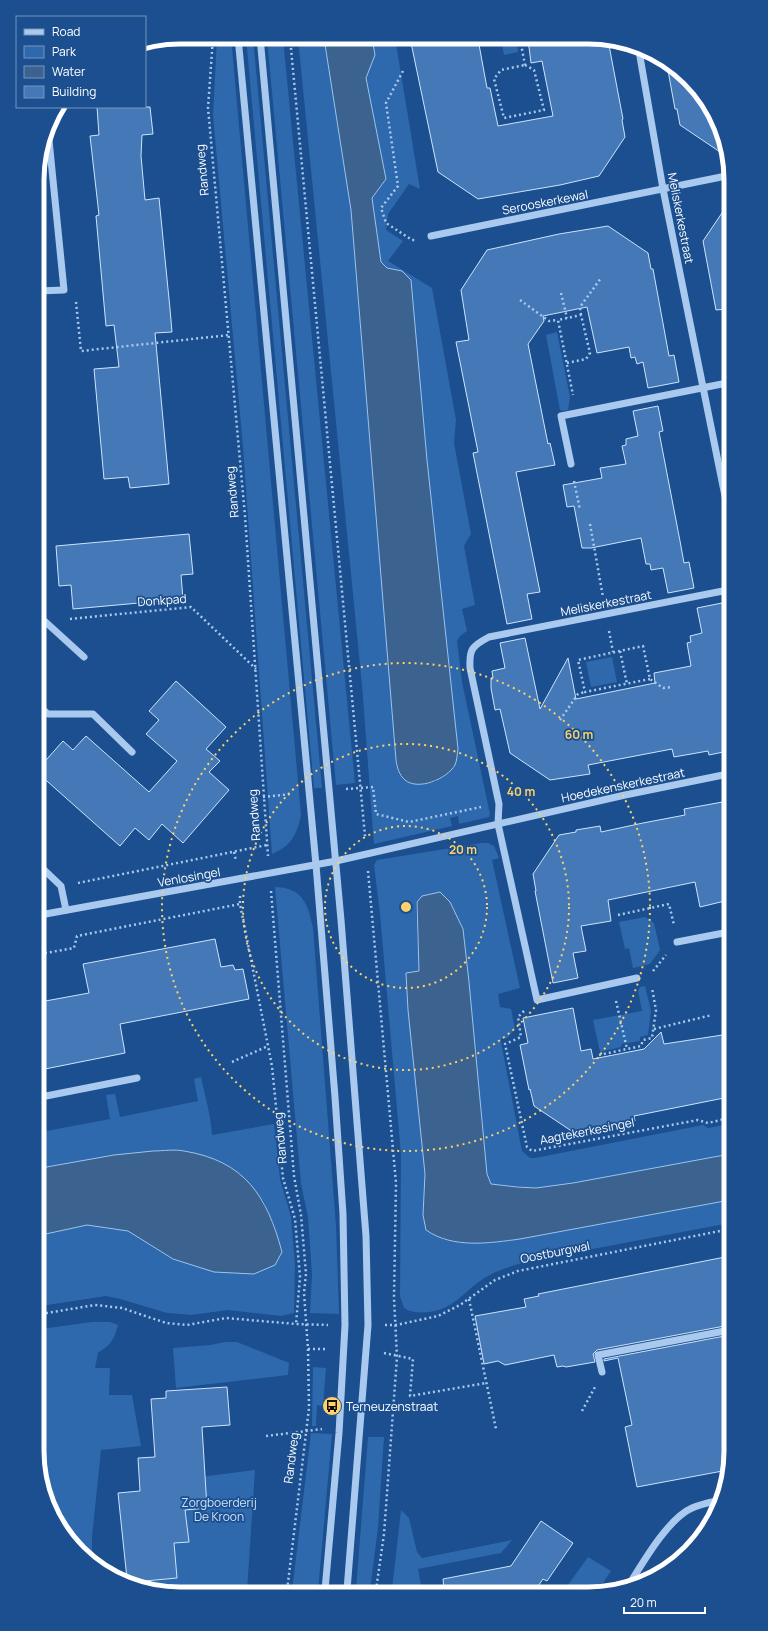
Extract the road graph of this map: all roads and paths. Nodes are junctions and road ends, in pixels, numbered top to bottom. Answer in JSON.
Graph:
{"nodes":[{"id":1,"x":213,"y":44,"type":"edge"},
{"id":2,"x":239,"y":44,"type":"edge"},
{"id":3,"x":261,"y":44,"type":"edge"},
{"id":4,"x":291,"y":44,"type":"edge"},
{"id":5,"x":521,"y":44,"type":"edge"},
{"id":6,"x":640,"y":54,"type":"edge"},
{"id":7,"x":525,"y":65,"type":"junction"},
{"id":8,"x":403,"y":70,"type":"dead end"},
{"id":9,"x":49,"y":143,"type":"edge"},
{"id":10,"x":724,"y":176,"type":"edge"},
{"id":11,"x":663,"y":189,"type":"junction"},
{"id":12,"x":431,"y":236,"type":"joint"},
{"id":13,"x":601,"y":278,"type":"dead end"},
{"id":14,"x":64,"y":290,"type":"junction"},
{"id":15,"x":44,"y":291,"type":"edge"},
{"id":16,"x":561,"y":293,"type":"dead end"},
{"id":17,"x":520,"y":300,"type":"dead end"},
{"id":18,"x":581,"y":315,"type":"junction"},
{"id":19,"x":566,"y":318,"type":"junction"},
{"id":20,"x":558,"y":320,"type":"junction"},
{"id":21,"x":229,"y":335,"type":"junction"},
{"id":22,"x":567,"y":363,"type":"junction"},
{"id":23,"x":724,"y":384,"type":"edge"},
{"id":24,"x":704,"y":388,"type":"junction"},
{"id":25,"x":577,"y":413,"type":"junction"},
{"id":26,"x":571,"y":464,"type":"joint"},
{"id":27,"x":724,"y":491,"type":"edge"},
{"id":28,"x":580,"y":510,"type":"dead end"},
{"id":29,"x":590,"y":524,"type":"dead end"},
{"id":30,"x":724,"y":591,"type":"edge"},
{"id":31,"x":606,"y":614,"type":"junction"},
{"id":32,"x":45,"y":622,"type":"joint"},
{"id":33,"x":620,"y":651,"type":"junction"},
{"id":34,"x":613,"y":652,"type":"junction"},
{"id":35,"x":84,"y":657,"type":"dead end"},
{"id":36,"x":256,"y":669,"type":"junction"},
{"id":37,"x":650,"y":679,"type":"junction"},
{"id":38,"x":626,"y":684,"type":"junction"},
{"id":39,"x":672,"y":687,"type":"dead end"},
{"id":40,"x":585,"y":692,"type":"junction"},
{"id":41,"x":44,"y":710,"type":"edge"},
{"id":42,"x":560,"y":720,"type":"dead end"},
{"id":43,"x":132,"y":752,"type":"dead end"},
{"id":44,"x":724,"y":775,"type":"edge"},
{"id":45,"x":361,"y":788,"type":"junction"},
{"id":46,"x":329,"y":791,"type":"junction"},
{"id":47,"x":309,"y":793,"type":"junction"},
{"id":48,"x":263,"y":797,"type":"junction"},
{"id":49,"x":499,"y":804,"type":"junction"},
{"id":50,"x":498,"y":824,"type":"junction"},
{"id":51,"x":267,"y":845,"type":"junction"},
{"id":52,"x":234,"y":852,"type":"junction"},
{"id":53,"x":367,"y":855,"type":"junction"},
{"id":54,"x":336,"y":861,"type":"junction"},
{"id":55,"x":316,"y":865,"type":"junction"},
{"id":56,"x":44,"y":870,"type":"edge"},
{"id":57,"x":269,"y":874,"type":"junction"},
{"id":58,"x":239,"y":879,"type":"junction"},
{"id":59,"x":61,"y":886,"type":"junction"},
{"id":60,"x":240,"y":904,"type":"junction"},
{"id":61,"x":66,"y":910,"type":"junction"},
{"id":62,"x":44,"y":914,"type":"edge"},
{"id":63,"x":618,"y":915,"type":"dead end"},
{"id":64,"x":724,"y":933,"type":"edge"},
{"id":65,"x":677,"y":942,"type":"junction"},
{"id":66,"x":44,"y":953,"type":"edge"},
{"id":67,"x":649,"y":976,"type":"junction"},
{"id":68,"x":637,"y":978,"type":"joint"},
{"id":69,"x":612,"y":984,"type":"junction"},
{"id":70,"x":537,"y":1000,"type":"junction"},
{"id":71,"x":712,"y":1015,"type":"dead end"},
{"id":72,"x":654,"y":1029,"type":"junction"},
{"id":73,"x":268,"y":1046,"type":"junction"},
{"id":74,"x":627,"y":1049,"type":"junction"},
{"id":75,"x":599,"y":1055,"type":"dead end"},
{"id":76,"x":232,"y":1062,"type":"dead end"},
{"id":77,"x":137,"y":1078,"type":"dead end"},
{"id":78,"x":44,"y":1096,"type":"edge"},
{"id":79,"x":724,"y":1119,"type":"edge"},
{"id":80,"x":724,"y":1230,"type":"edge"},
{"id":81,"x":469,"y":1299,"type":"junction"},
{"id":82,"x":44,"y":1314,"type":"edge"},
{"id":83,"x":296,"y":1324,"type":"junction"},
{"id":84,"x":306,"y":1325,"type":"junction"},
{"id":85,"x":396,"y":1325,"type":"junction"},
{"id":86,"x":724,"y":1331,"type":"edge"},
{"id":87,"x":344,"y":1348,"type":"junction"},
{"id":88,"x":308,"y":1349,"type":"junction"},
{"id":89,"x":366,"y":1349,"type":"junction"},
{"id":90,"x":397,"y":1357,"type":"junction"},
{"id":91,"x":602,"y":1372,"type":"joint"},
{"id":92,"x":486,"y":1383,"type":"junction"},
{"id":93,"x":582,"y":1411,"type":"dead end"},
{"id":94,"x":496,"y":1428,"type":"dead end"},
{"id":95,"x":324,"y":1429,"type":"dead end"},
{"id":96,"x":306,"y":1431,"type":"junction"},
{"id":97,"x":266,"y":1436,"type":"dead end"},
{"id":98,"x":714,"y":1502,"type":"edge"},
{"id":99,"x":633,"y":1579,"type":"edge"},
{"id":100,"x":287,"y":1587,"type":"edge"},
{"id":101,"x":325,"y":1587,"type":"edge"},
{"id":102,"x":348,"y":1587,"type":"edge"},
{"id":103,"x":376,"y":1587,"type":"edge"}],
"edges":[{"from":1,"to":21,"type":"path","name":"Randweg"},
{"from":2,"to":47,"type":"street"},
{"from":3,"to":46,"type":"street"},
{"from":4,"to":45,"type":"path"},
{"from":5,"to":7,"type":"path"},
{"from":6,"to":11,"type":"street","name":"Meliskerkestraat"},
{"from":7,"to":7,"type":"path"},
{"from":8,"to":12,"type":"path"},
{"from":9,"to":14,"type":"street"},
{"from":10,"to":11,"type":"street","name":"Serooskerkewal"},
{"from":11,"to":12,"type":"street","name":"Serooskerkewal"},
{"from":11,"to":24,"type":"street","name":"Meliskerkestraat"},
{"from":13,"to":18,"type":"path"},
{"from":14,"to":15,"type":"street"},
{"from":14,"to":21,"type":"path"},
{"from":16,"to":19,"type":"path"},
{"from":17,"to":20,"type":"path"},
{"from":18,"to":19,"type":"path"},
{"from":18,"to":22,"type":"path"},
{"from":19,"to":20,"type":"path"},
{"from":20,"to":22,"type":"path"},
{"from":21,"to":36,"type":"path","name":"Randweg"},
{"from":22,"to":25,"type":"path"},
{"from":23,"to":24,"type":"street"},
{"from":24,"to":25,"type":"street"},
{"from":24,"to":27,"type":"street","name":"Meliskerkestraat"},
{"from":25,"to":26,"type":"street"},
{"from":26,"to":28,"type":"path"},
{"from":29,"to":31,"type":"path"},
{"from":30,"to":31,"type":"street","name":"Meliskerkestraat"},
{"from":31,"to":34,"type":"path"},
{"from":31,"to":49,"type":"street","name":"Meliskerkestraat"},
{"from":32,"to":35,"type":"street"},
{"from":32,"to":36,"type":"path","name":"Donkpad"},
{"from":33,"to":34,"type":"path"},
{"from":33,"to":37,"type":"path"},
{"from":33,"to":38,"type":"path"},
{"from":34,"to":40,"type":"path"},
{"from":36,"to":48,"type":"path","name":"Randweg"},
{"from":37,"to":38,"type":"path"},
{"from":37,"to":39,"type":"path"},
{"from":38,"to":40,"type":"path"},
{"from":40,"to":42,"type":"path"},
{"from":41,"to":43,"type":"street"},
{"from":44,"to":50,"type":"street","name":"Hoedekenskerkestraat"},
{"from":45,"to":46,"type":"path"},
{"from":45,"to":49,"type":"path"},
{"from":45,"to":53,"type":"path"},
{"from":46,"to":54,"type":"street"},
{"from":47,"to":48,"type":"path"},
{"from":47,"to":55,"type":"street"},
{"from":48,"to":51,"type":"path","name":"Randweg"},
{"from":49,"to":50,"type":"street"},
{"from":50,"to":53,"type":"street","name":"Hoedekenskerkestraat"},
{"from":50,"to":70,"type":"street"},
{"from":51,"to":52,"type":"path","name":"Venlosingel"},
{"from":51,"to":57,"type":"path","name":"Randweg"},
{"from":52,"to":58,"type":"path"},
{"from":52,"to":59,"type":"path","name":"Venlosingel"},
{"from":53,"to":54,"type":"street","name":"Hoedekenskerkestraat"},
{"from":53,"to":85,"type":"path"},
{"from":54,"to":55,"type":"street"},
{"from":54,"to":89,"type":"street"},
{"from":55,"to":57,"type":"street","name":"Venlosingel"},
{"from":55,"to":87,"type":"street"},
{"from":56,"to":59,"type":"street"},
{"from":57,"to":58,"type":"street","name":"Venlosingel"},
{"from":57,"to":84,"type":"path","name":"Randweg"},
{"from":58,"to":60,"type":"path"},
{"from":58,"to":61,"type":"street","name":"Venlosingel"},
{"from":59,"to":61,"type":"street"},
{"from":60,"to":66,"type":"path"},
{"from":60,"to":73,"type":"path"},
{"from":61,"to":62,"type":"street","name":"Venlosingel"},
{"from":63,"to":65,"type":"path"},
{"from":64,"to":65,"type":"street"},
{"from":65,"to":67,"type":"path"},
{"from":67,"to":68,"type":"path"},
{"from":67,"to":72,"type":"path"},
{"from":68,"to":69,"type":"street"},
{"from":69,"to":70,"type":"street"},
{"from":69,"to":74,"type":"path"},
{"from":70,"to":79,"type":"path","name":"Aagtekerkesingel"},
{"from":71,"to":72,"type":"path"},
{"from":72,"to":74,"type":"path"},
{"from":73,"to":76,"type":"path"},
{"from":73,"to":83,"type":"path"},
{"from":74,"to":75,"type":"path"},
{"from":77,"to":78,"type":"street"},
{"from":80,"to":81,"type":"path","name":"Oostburgwal"},
{"from":81,"to":85,"type":"path","name":"Oostburgwal"},
{"from":81,"to":92,"type":"path"},
{"from":82,"to":83,"type":"path"},
{"from":83,"to":84,"type":"path"},
{"from":84,"to":88,"type":"path","name":"Randweg"},
{"from":85,"to":90,"type":"path"},
{"from":86,"to":91,"type":"street"},
{"from":87,"to":88,"type":"path"},
{"from":87,"to":101,"type":"street"},
{"from":88,"to":96,"type":"path","name":"Randweg"},
{"from":89,"to":90,"type":"path"},
{"from":89,"to":102,"type":"street"},
{"from":90,"to":92,"type":"path"},
{"from":90,"to":103,"type":"path"},
{"from":91,"to":93,"type":"path"},
{"from":92,"to":94,"type":"path"},
{"from":95,"to":96,"type":"path"},
{"from":96,"to":97,"type":"path"},
{"from":96,"to":100,"type":"path","name":"Randweg"},
{"from":98,"to":99,"type":"street"}]}
